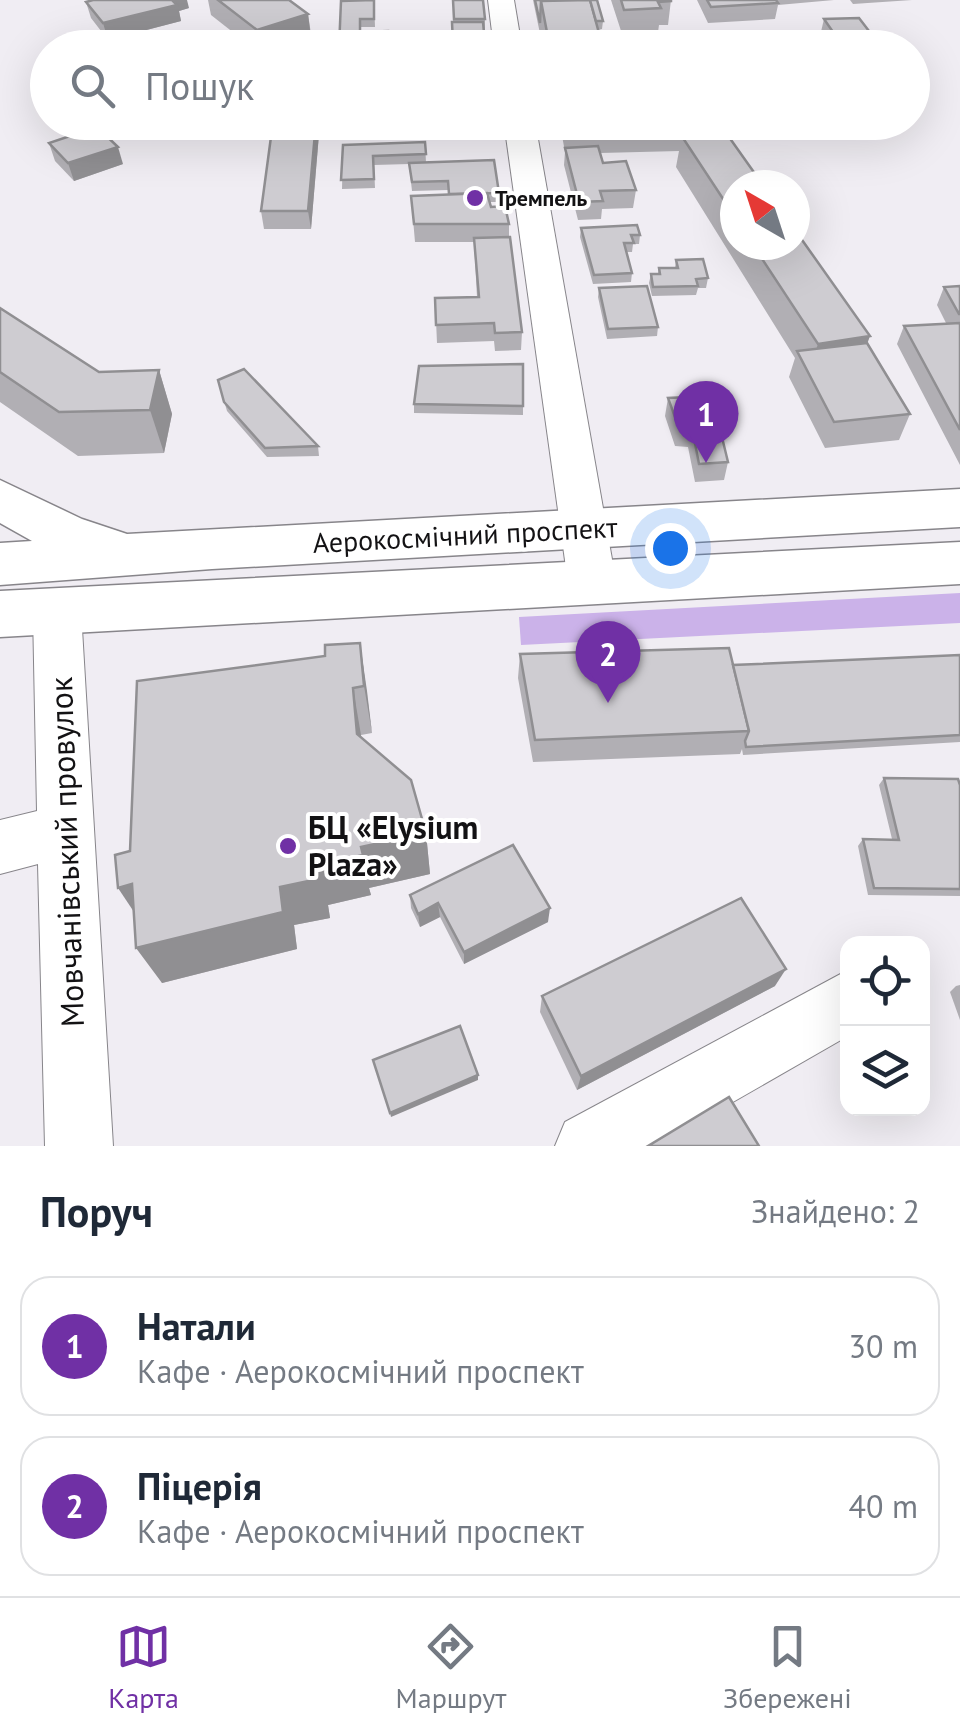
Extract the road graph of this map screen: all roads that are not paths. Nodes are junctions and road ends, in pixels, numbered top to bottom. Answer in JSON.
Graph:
{"nodes":[{"id":1,"x":501,"y":0,"type":"edge"},
{"id":2,"x":505,"y":30,"type":"edge"},
{"id":3,"x":522,"y":140,"type":"edge"},
{"id":4,"x":0,"y":500,"type":"edge"},
{"id":5,"x":960,"y":508,"type":"edge"},
{"id":6,"x":582,"y":528,"type":"junction"},
{"id":7,"x":136,"y":554,"type":"junction"},
{"id":8,"x":960,"y":562,"type":"edge"},
{"id":9,"x":592,"y":582,"type":"junction"},
{"id":10,"x":25,"y":588,"type":"edge"},
{"id":11,"x":66,"y":830,"type":"junction"},
{"id":12,"x":0,"y":847,"type":"edge"},
{"id":13,"x":840,"y":1005,"type":"edge"},
{"id":14,"x":79,"y":1146,"type":"edge"},
{"id":15,"x":590,"y":1146,"type":"edge"}],
"edges":[{"from":1,"to":2,"type":"street"},
{"from":3,"to":6,"type":"street"},
{"from":4,"to":7,"type":"main road"},
{"from":4,"to":10,"type":"main road"},
{"from":5,"to":6,"type":"main road","name":"Аерокосмічний проспект"},
{"from":6,"to":7,"type":"main road","name":"Аерокосмічний проспект"},
{"from":6,"to":9,"type":"street"},
{"from":7,"to":10,"type":"main road","name":"Аерокосмічний проспект"},
{"from":8,"to":9,"type":"main road","name":"Аерокосмічний проспект"},
{"from":9,"to":10,"type":"main road","name":"Аерокосмічний проспект"},
{"from":10,"to":11,"type":"street","name":"Мовчанівський провулок"},
{"from":11,"to":12,"type":"street"},
{"from":11,"to":14,"type":"street","name":"Мовчанівський провулок"},
{"from":13,"to":15,"type":"street"}]}
